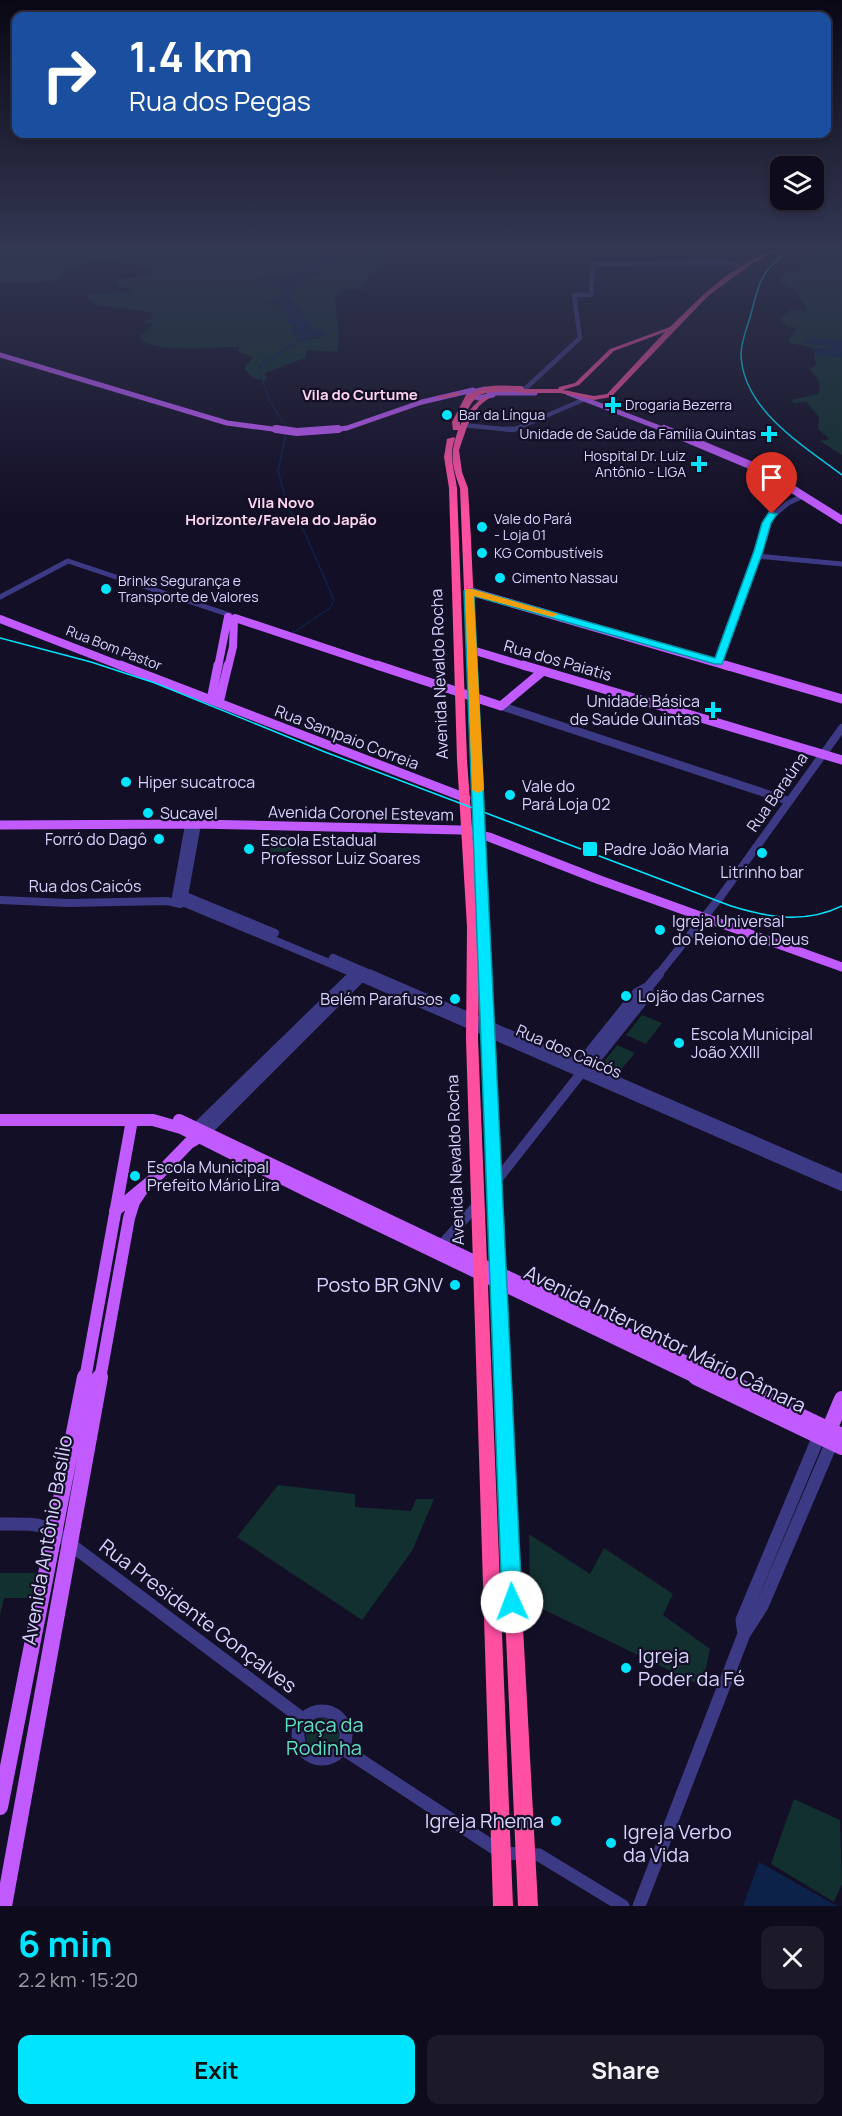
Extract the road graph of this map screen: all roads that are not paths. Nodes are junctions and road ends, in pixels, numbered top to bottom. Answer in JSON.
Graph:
{"nodes":[{"id":1,"x":579,"y":339,"type":"edge"},
{"id":2,"x":643,"y":339,"type":"edge"},
{"id":3,"x":662,"y":339,"type":"edge"},
{"id":4,"x":0,"y":353,"type":"edge"},
{"id":5,"x":485,"y":389,"type":"junction"},
{"id":6,"x":527,"y":389,"type":"junction"},
{"id":7,"x":563,"y":389,"type":"junction"},
{"id":8,"x":470,"y":393,"type":"junction"},
{"id":9,"x":457,"y":394,"type":"dead end"},
{"id":10,"x":490,"y":396,"type":"junction"},
{"id":11,"x":609,"y":396,"type":"junction"},
{"id":12,"x":440,"y":397,"type":"junction"},
{"id":13,"x":585,"y":399,"type":"junction"},
{"id":14,"x":620,"y":411,"type":"junction"},
{"id":15,"x":463,"y":422,"type":"junction"},
{"id":16,"x":803,"y":496,"type":"junction"},
{"id":17,"x":842,"y":520,"type":"edge"},
{"id":18,"x":758,"y":554,"type":"junction"},
{"id":19,"x":842,"y":564,"type":"edge"},
{"id":20,"x":456,"y":565,"type":"junction"},
{"id":21,"x":469,"y":591,"type":"junction"},
{"id":22,"x":0,"y":597,"type":"edge"},
{"id":23,"x":232,"y":617,"type":"junction"},
{"id":24,"x":0,"y":620,"type":"edge"},
{"id":25,"x":472,"y":650,"type":"junction"},
{"id":26,"x":719,"y":662,"type":"junction"},
{"id":27,"x":543,"y":671,"type":"junction"},
{"id":28,"x":460,"y":693,"type":"junction"},
{"id":29,"x":473,"y":697,"type":"junction"},
{"id":30,"x":842,"y":699,"type":"edge"},
{"id":31,"x":215,"y":702,"type":"junction"},
{"id":32,"x":501,"y":706,"type":"junction"},
{"id":33,"x":842,"y":728,"type":"edge"},
{"id":34,"x":822,"y":754,"type":"junction"},
{"id":35,"x":842,"y":760,"type":"edge"},
{"id":36,"x":466,"y":798,"type":"junction"},
{"id":37,"x":789,"y":801,"type":"junction"},
{"id":38,"x":193,"y":824,"type":"junction"},
{"id":39,"x":0,"y":825,"type":"edge"},
{"id":40,"x":474,"y":832,"type":"junction"},
{"id":41,"x":178,"y":899,"type":"junction"},
{"id":42,"x":1,"y":901,"type":"edge"},
{"id":43,"x":704,"y":917,"type":"junction"},
{"id":44,"x":842,"y":967,"type":"edge"},
{"id":45,"x":360,"y":972,"type":"junction"},
{"id":46,"x":472,"y":1023,"type":"junction"},
{"id":47,"x":487,"y":1029,"type":"junction"},
{"id":48,"x":584,"y":1068,"type":"junction"},
{"id":49,"x":0,"y":1113,"type":"edge"},
{"id":50,"x":0,"y":1120,"type":"edge"},
{"id":51,"x":132,"y":1120,"type":"junction"},
{"id":52,"x":197,"y":1134,"type":"junction"},
{"id":53,"x":842,"y":1179,"type":"edge"},
{"id":54,"x":494,"y":1184,"type":"junction"},
{"id":55,"x":842,"y":1186,"type":"edge"},
{"id":56,"x":144,"y":1187,"type":"junction"},
{"id":57,"x":477,"y":1205,"type":"junction"},
{"id":58,"x":115,"y":1211,"type":"junction"},
{"id":59,"x":441,"y":1245,"type":"junction"},
{"id":60,"x":479,"y":1268,"type":"junction"},
{"id":61,"x":498,"y":1277,"type":"junction"},
{"id":62,"x":842,"y":1399,"type":"edge"},
{"id":63,"x":833,"y":1438,"type":"edge"},
{"id":64,"x":0,"y":1524,"type":"edge"},
{"id":65,"x":56,"y":1530,"type":"junction"},
{"id":66,"x":70,"y":1543,"type":"junction"},
{"id":67,"x":304,"y":1720,"type":"junction"},
{"id":68,"x":342,"y":1748,"type":"junction"},
{"id":69,"x":0,"y":1807,"type":"edge"},
{"id":70,"x":526,"y":1852,"type":"junction"},
{"id":71,"x":502,"y":1853,"type":"junction"},
{"id":72,"x":4,"y":1906,"type":"edge"},
{"id":73,"x":503,"y":1906,"type":"edge"},
{"id":74,"x":528,"y":1906,"type":"edge"},
{"id":75,"x":623,"y":1906,"type":"edge"},
{"id":76,"x":639,"y":1906,"type":"edge"}],
"edges":[{"from":1,"to":6,"type":"street"},
{"from":2,"to":7,"type":"highway"},
{"from":3,"to":11,"type":"highway"},
{"from":4,"to":12,"type":"main road"},
{"from":5,"to":6,"type":"main road"},
{"from":5,"to":8,"type":"main road"},
{"from":5,"to":10,"type":"main road"},
{"from":6,"to":7,"type":"highway"},
{"from":6,"to":15,"type":"highway","bridge":true},
{"from":7,"to":11,"type":"highway"},
{"from":8,"to":10,"type":"main road"},
{"from":8,"to":12,"type":"main road"},
{"from":8,"to":15,"type":"highway"},
{"from":9,"to":12,"type":"highway"},
{"from":10,"to":13,"type":"main road"},
{"from":10,"to":15,"type":"highway"},
{"from":11,"to":14,"type":"main road"},
{"from":13,"to":14,"type":"main road"},
{"from":13,"to":15,"type":"street"},
{"from":14,"to":16,"type":"main road"},
{"from":15,"to":20,"type":"highway","name":"Avenida Nevaldo Rocha"},
{"from":15,"to":21,"type":"highway","name":"Avenida Nevaldo Rocha"},
{"from":16,"to":17,"type":"main road"},
{"from":16,"to":18,"type":"street"},
{"from":18,"to":19,"type":"street"},
{"from":18,"to":26,"type":"street"},
{"from":20,"to":21,"type":"highway"},
{"from":20,"to":28,"type":"highway","name":"Avenida Nevaldo Rocha"},
{"from":21,"to":25,"type":"highway","name":"Avenida Nevaldo Rocha"},
{"from":21,"to":26,"type":"main road"},
{"from":22,"to":23,"type":"street"},
{"from":23,"to":28,"type":"main road"},
{"from":23,"to":31,"type":"main road"},
{"from":24,"to":31,"type":"main road","name":"Rua Bom Pastor"},
{"from":25,"to":27,"type":"main road","name":"Rua dos Paiatis"},
{"from":25,"to":29,"type":"highway","name":"Avenida Nevaldo Rocha"},
{"from":26,"to":30,"type":"main road"},
{"from":27,"to":32,"type":"main road"},
{"from":27,"to":34,"type":"main road","name":"Rua dos Paiatis"},
{"from":28,"to":29,"type":"main road"},
{"from":28,"to":36,"type":"highway","name":"Avenida Nevaldo Rocha"},
{"from":29,"to":32,"type":"main road"},
{"from":29,"to":40,"type":"highway","name":"Avenida Nevaldo Rocha"},
{"from":31,"to":36,"type":"main road","name":"Rua Sampaio Correia"},
{"from":32,"to":37,"type":"street"},
{"from":33,"to":34,"type":"street","name":"Rua Baraúna"},
{"from":34,"to":35,"type":"main road","name":"Rua dos Paiatis"},
{"from":34,"to":37,"type":"street","name":"Rua Baraúna"},
{"from":36,"to":40,"type":"highway","name":"Avenida Nevaldo Rocha"},
{"from":37,"to":43,"type":"street","name":"Rua Baraúna"},
{"from":38,"to":39,"type":"main road","name":"Avenida Coronel Estevam"},
{"from":38,"to":40,"type":"main road","name":"Avenida Coronel Estevam"},
{"from":38,"to":41,"type":"street"},
{"from":40,"to":43,"type":"main road","name":"Avenida Coronel Estevam"},
{"from":40,"to":46,"type":"highway","name":"Avenida Nevaldo Rocha"},
{"from":40,"to":47,"type":"highway","name":"Avenida Nevaldo Rocha"},
{"from":41,"to":42,"type":"street","name":"Rua dos Caicós"},
{"from":41,"to":45,"type":"street","name":"Rua dos Caicós"},
{"from":43,"to":44,"type":"main road","name":"Avenida Coronel Estevam"},
{"from":43,"to":48,"type":"street","name":"Rua Baraúna"},
{"from":45,"to":46,"type":"street","name":"Rua dos Caicós"},
{"from":45,"to":52,"type":"street"},
{"from":46,"to":47,"type":"street","name":"Rua dos Caicós"},
{"from":46,"to":57,"type":"highway","name":"Avenida Nevaldo Rocha"},
{"from":47,"to":48,"type":"street","name":"Rua dos Caicós"},
{"from":47,"to":54,"type":"highway","name":"Avenida Nevaldo Rocha"},
{"from":48,"to":53,"type":"street","name":"Rua dos Caicós"},
{"from":48,"to":54,"type":"street","name":"Rua Baraúna"},
{"from":48,"to":55,"type":"street","name":"Rua dos Caicós"},
{"from":49,"to":52,"type":"main road","name":"Avenida Interventor Mário Câmara"},
{"from":50,"to":51,"type":"main road","name":"Avenida Interventor Mário Câmara"},
{"from":51,"to":52,"type":"main road","name":"Avenida Interventor Mário Câmara"},
{"from":51,"to":58,"type":"main road","name":"Avenida Antônio Basílio"},
{"from":52,"to":56,"type":"main road"},
{"from":52,"to":59,"type":"main road","name":"Avenida Interventor Mário Câmara"},
{"from":52,"to":60,"type":"main road","name":"Avenida Interventor Mário Câmara"},
{"from":54,"to":61,"type":"highway","name":"Avenida Nevaldo Rocha"},
{"from":56,"to":58,"type":"main road"},
{"from":56,"to":66,"type":"main road","name":"Avenida Antônio Basílio"},
{"from":57,"to":59,"type":"street"},
{"from":57,"to":60,"type":"highway","name":"Avenida Nevaldo Rocha"},
{"from":58,"to":65,"type":"main road","name":"Avenida Antônio Basílio"},
{"from":59,"to":60,"type":"main road","name":"Avenida Interventor Mário Câmara"},
{"from":60,"to":61,"type":"main road","name":"Avenida Interventor Mário Câmara"},
{"from":60,"to":71,"type":"highway","name":"Avenida Nevaldo Rocha"},
{"from":61,"to":63,"type":"main road","name":"Avenida Interventor Mário Câmara"},
{"from":61,"to":70,"type":"highway","name":"Avenida Nevaldo Rocha"},
{"from":62,"to":63,"type":"main road"},
{"from":63,"to":76,"type":"street"},
{"from":64,"to":65,"type":"street"},
{"from":65,"to":66,"type":"street","name":"Rua Presidente Gonçalves"},
{"from":65,"to":69,"type":"main road","name":"Avenida Antônio Basílio"},
{"from":66,"to":67,"type":"street","name":"Rua Presidente Gonçalves"},
{"from":66,"to":72,"type":"main road","name":"Avenida Antônio Basílio"},
{"from":67,"to":68,"type":"street"},
{"from":67,"to":68,"type":"street"},
{"from":68,"to":71,"type":"street"},
{"from":70,"to":71,"type":"street"},
{"from":70,"to":74,"type":"highway","name":"Avenida Nevaldo Rocha"},
{"from":70,"to":75,"type":"street"},
{"from":71,"to":73,"type":"highway","name":"Avenida Nevaldo Rocha"}]}
